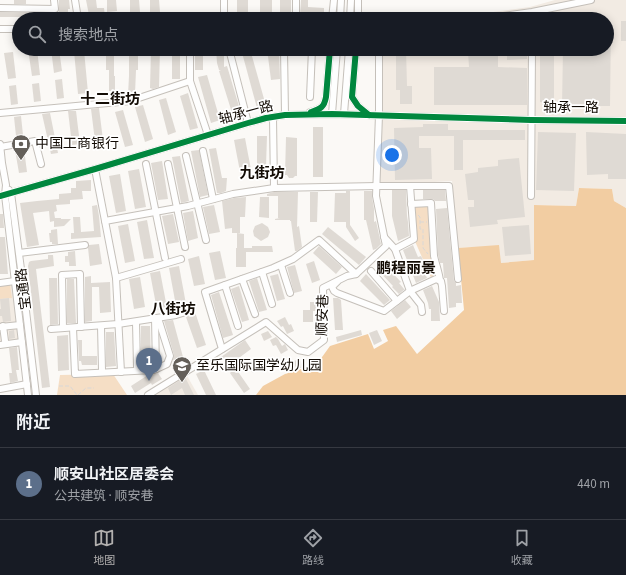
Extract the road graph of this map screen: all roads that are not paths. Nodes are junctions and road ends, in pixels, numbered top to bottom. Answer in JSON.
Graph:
{"nodes":[{"id":1,"x":54,"y":0,"type":"edge"},
{"id":2,"x":75,"y":0,"type":"edge"},
{"id":3,"x":224,"y":0,"type":"edge"},
{"id":4,"x":296,"y":0,"type":"edge"},
{"id":5,"x":334,"y":0,"type":"edge"},
{"id":6,"x":342,"y":0,"type":"edge"},
{"id":7,"x":351,"y":0,"type":"edge"},
{"id":8,"x":358,"y":0,"type":"edge"},
{"id":9,"x":591,"y":0,"type":"edge"},
{"id":10,"x":0,"y":8,"type":"edge"},
{"id":11,"x":77,"y":12,"type":"edge"},
{"id":12,"x":224,"y":12,"type":"edge"},
{"id":13,"x":296,"y":12,"type":"edge"},
{"id":14,"x":333,"y":12,"type":"edge"},
{"id":15,"x":341,"y":12,"type":"edge"},
{"id":16,"x":350,"y":12,"type":"edge"},
{"id":17,"x":358,"y":12,"type":"edge"},
{"id":18,"x":547,"y":12,"type":"edge"},
{"id":19,"x":0,"y":30,"type":"edge"},
{"id":20,"x":12,"y":30,"type":"edge"},
{"id":21,"x":190,"y":56,"type":"edge"},
{"id":22,"x":231,"y":56,"type":"edge"},
{"id":23,"x":284,"y":56,"type":"edge"},
{"id":24,"x":312,"y":56,"type":"edge"},
{"id":25,"x":329,"y":56,"type":"edge"},
{"id":26,"x":336,"y":56,"type":"edge"},
{"id":27,"x":348,"y":56,"type":"edge"},
{"id":28,"x":355,"y":56,"type":"edge"},
{"id":29,"x":380,"y":56,"type":"edge"},
{"id":30,"x":532,"y":56,"type":"edge"},
{"id":31,"x":190,"y":80,"type":"junction"},
{"id":32,"x":310,"y":97,"type":"dead end"},
{"id":33,"x":0,"y":113,"type":"edge"},
{"id":34,"x":332,"y":114,"type":"junction"},
{"id":35,"x":344,"y":114,"type":"junction"},
{"id":36,"x":285,"y":115,"type":"junction"},
{"id":37,"x":302,"y":115,"type":"junction"},
{"id":38,"x":369,"y":115,"type":"junction"},
{"id":39,"x":379,"y":115,"type":"junction"},
{"id":40,"x":273,"y":117,"type":"junction"},
{"id":41,"x":531,"y":120,"type":"junction"},
{"id":42,"x":626,"y":121,"type":"edge"},
{"id":43,"x":248,"y":123,"type":"junction"},
{"id":44,"x":208,"y":135,"type":"junction"},
{"id":45,"x":0,"y":144,"type":"edge"},
{"id":46,"x":0,"y":147,"type":"edge"},
{"id":47,"x":203,"y":151,"type":"dead end"},
{"id":48,"x":186,"y":156,"type":"dead end"},
{"id":49,"x":41,"y":164,"type":"dead end"},
{"id":50,"x":146,"y":164,"type":"dead end"},
{"id":51,"x":168,"y":164,"type":"dead end"},
{"id":52,"x":95,"y":169,"type":"junction"},
{"id":53,"x":6,"y":186,"type":"junction"},
{"id":54,"x":377,"y":186,"type":"junction"},
{"id":55,"x":410,"y":186,"type":"junction"},
{"id":56,"x":274,"y":188,"type":"junction"},
{"id":57,"x":11,"y":193,"type":"junction"},
{"id":58,"x":2,"y":196,"type":"edge"},
{"id":59,"x":531,"y":196,"type":"dead end"},
{"id":60,"x":213,"y":199,"type":"junction"},
{"id":61,"x":197,"y":203,"type":"junction"},
{"id":62,"x":415,"y":204,"type":"junction"},
{"id":63,"x":177,"y":208,"type":"junction"},
{"id":64,"x":156,"y":212,"type":"junction"},
{"id":65,"x":105,"y":221,"type":"junction"},
{"id":66,"x":384,"y":237,"type":"junction"},
{"id":67,"x":206,"y":240,"type":"dead end"},
{"id":68,"x":85,"y":245,"type":"dead end"},
{"id":69,"x":185,"y":247,"type":"dead end"},
{"id":70,"x":395,"y":249,"type":"junction"},
{"id":71,"x":19,"y":253,"type":"junction"},
{"id":72,"x":165,"y":258,"type":"dead end"},
{"id":73,"x":181,"y":259,"type":"dead end"},
{"id":74,"x":281,"y":265,"type":"junction"},
{"id":75,"x":371,"y":271,"type":"dead end"},
{"id":76,"x":262,"y":272,"type":"junction"},
{"id":77,"x":356,"y":274,"type":"junction"},
{"id":78,"x":116,"y":278,"type":"junction"},
{"id":79,"x":242,"y":279,"type":"junction"},
{"id":80,"x":340,"y":279,"type":"junction"},
{"id":81,"x":458,"y":279,"type":"dead end"},
{"id":82,"x":15,"y":281,"type":"junction"},
{"id":83,"x":440,"y":281,"type":"junction"},
{"id":84,"x":0,"y":283,"type":"edge"},
{"id":85,"x":225,"y":285,"type":"junction"},
{"id":86,"x":410,"y":291,"type":"junction"},
{"id":87,"x":290,"y":293,"type":"dead end"},
{"id":88,"x":397,"y":301,"type":"junction"},
{"id":89,"x":272,"y":304,"type":"dead end"},
{"id":90,"x":444,"y":311,"type":"dead end"},
{"id":91,"x":186,"y":312,"type":"dead end"},
{"id":92,"x":422,"y":312,"type":"dead end"},
{"id":93,"x":255,"y":314,"type":"dead end"},
{"id":94,"x":157,"y":318,"type":"junction"},
{"id":95,"x":136,"y":322,"type":"junction"},
{"id":96,"x":118,"y":324,"type":"junction"},
{"id":97,"x":20,"y":325,"type":"junction"},
{"id":98,"x":101,"y":326,"type":"junction"},
{"id":99,"x":238,"y":326,"type":"dead end"},
{"id":100,"x":2,"y":327,"type":"edge"},
{"id":101,"x":81,"y":327,"type":"junction"},
{"id":102,"x":63,"y":328,"type":"junction"},
{"id":103,"x":73,"y":328,"type":"junction"},
{"id":104,"x":51,"y":329,"type":"dead end"},
{"id":105,"x":22,"y":342,"type":"junction"},
{"id":106,"x":2,"y":343,"type":"edge"},
{"id":107,"x":222,"y":349,"type":"junction"},
{"id":108,"x":137,"y":367,"type":"dead end"},
{"id":109,"x":156,"y":369,"type":"junction"},
{"id":110,"x":102,"y":370,"type":"dead end"},
{"id":111,"x":121,"y":372,"type":"junction"},
{"id":112,"x":27,"y":384,"type":"junction"},
{"id":113,"x":0,"y":389,"type":"edge"},
{"id":114,"x":28,"y":395,"type":"edge"},
{"id":115,"x":36,"y":395,"type":"edge"},
{"id":116,"x":148,"y":395,"type":"edge"}],
"edges":[{"from":1,"to":10,"type":"street"},
{"from":2,"to":11,"type":"street"},
{"from":3,"to":12,"type":"street"},
{"from":4,"to":13,"type":"street"},
{"from":5,"to":14,"type":"street"},
{"from":6,"to":15,"type":"street"},
{"from":7,"to":16,"type":"street"},
{"from":8,"to":17,"type":"street"},
{"from":9,"to":18,"type":"street"},
{"from":19,"to":20,"type":"street"},
{"from":21,"to":31,"type":"street"},
{"from":22,"to":43,"type":"street"},
{"from":23,"to":36,"type":"street"},
{"from":24,"to":32,"type":"street"},
{"from":25,"to":37,"type":"street"},
{"from":26,"to":34,"type":"street"},
{"from":27,"to":35,"type":"street"},
{"from":28,"to":38,"type":"street"},
{"from":29,"to":39,"type":"street"},
{"from":30,"to":41,"type":"street"},
{"from":31,"to":33,"type":"street"},
{"from":31,"to":44,"type":"street"},
{"from":34,"to":35,"type":"street","name":"轴承一路"},
{"from":34,"to":37,"type":"street","name":"轴承一路"},
{"from":35,"to":38,"type":"street","name":"轴承一路"},
{"from":36,"to":37,"type":"street","name":"轴承一路"},
{"from":36,"to":40,"type":"street","name":"轴承一路"},
{"from":38,"to":39,"type":"street","name":"轴承一路"},
{"from":39,"to":41,"type":"street","name":"轴承一路"},
{"from":39,"to":54,"type":"street"},
{"from":40,"to":43,"type":"street","name":"轴承一路"},
{"from":40,"to":56,"type":"street"},
{"from":41,"to":42,"type":"street","name":"轴承一路"},
{"from":41,"to":59,"type":"street"},
{"from":43,"to":44,"type":"street","name":"轴承一路"},
{"from":44,"to":52,"type":"street","name":"轴承一路"},
{"from":45,"to":46,"type":"street","name":"宝通路"},
{"from":46,"to":49,"type":"street"},
{"from":46,"to":53,"type":"street","name":"宝通路"},
{"from":47,"to":60,"type":"street"},
{"from":48,"to":61,"type":"street"},
{"from":50,"to":64,"type":"street"},
{"from":51,"to":63,"type":"street"},
{"from":52,"to":57,"type":"street","name":"轴承一路"},
{"from":52,"to":65,"type":"street"},
{"from":53,"to":57,"type":"street","name":"宝通路"},
{"from":53,"to":58,"type":"street","name":"宝通路"},
{"from":54,"to":55,"type":"street"},
{"from":54,"to":56,"type":"street"},
{"from":54,"to":66,"type":"street"},
{"from":55,"to":62,"type":"street"},
{"from":55,"to":81,"type":"street"},
{"from":56,"to":60,"type":"street"},
{"from":57,"to":58,"type":"street","name":"轴承一路"},
{"from":57,"to":71,"type":"street","name":"宝通路"},
{"from":58,"to":82,"type":"street","name":"宝通路"},
{"from":60,"to":61,"type":"street"},
{"from":61,"to":63,"type":"street"},
{"from":61,"to":67,"type":"street"},
{"from":62,"to":70,"type":"street"},
{"from":62,"to":83,"type":"street"},
{"from":63,"to":64,"type":"street"},
{"from":63,"to":69,"type":"street"},
{"from":64,"to":65,"type":"street"},
{"from":64,"to":72,"type":"street"},
{"from":65,"to":78,"type":"street"},
{"from":66,"to":70,"type":"street"},
{"from":66,"to":77,"type":"street","name":"顺安巷"},
{"from":68,"to":71,"type":"street"},
{"from":70,"to":86,"type":"street"},
{"from":71,"to":115,"type":"street","name":"宝通路"},
{"from":73,"to":78,"type":"street"},
{"from":74,"to":76,"type":"street"},
{"from":74,"to":77,"type":"street"},
{"from":74,"to":87,"type":"street"},
{"from":75,"to":88,"type":"street"},
{"from":76,"to":79,"type":"street"},
{"from":76,"to":89,"type":"street"},
{"from":77,"to":80,"type":"street","name":"顺安巷"},
{"from":78,"to":96,"type":"street"},
{"from":79,"to":85,"type":"street"},
{"from":79,"to":93,"type":"street"},
{"from":80,"to":88,"type":"street"},
{"from":80,"to":107,"type":"street","name":"顺安巷"},
{"from":82,"to":84,"type":"street"},
{"from":82,"to":97,"type":"street","name":"宝通路"},
{"from":83,"to":86,"type":"street"},
{"from":83,"to":90,"type":"street"},
{"from":85,"to":99,"type":"street"},
{"from":85,"to":107,"type":"street"},
{"from":86,"to":88,"type":"street"},
{"from":86,"to":92,"type":"street"},
{"from":91,"to":94,"type":"street"},
{"from":94,"to":95,"type":"street"},
{"from":94,"to":109,"type":"street"},
{"from":94,"to":109,"type":"street"},
{"from":95,"to":96,"type":"street"},
{"from":95,"to":108,"type":"street"},
{"from":96,"to":98,"type":"street"},
{"from":96,"to":111,"type":"street"},
{"from":97,"to":100,"type":"street"},
{"from":97,"to":105,"type":"street","name":"宝通路"},
{"from":98,"to":101,"type":"street"},
{"from":98,"to":110,"type":"street"},
{"from":100,"to":106,"type":"street"},
{"from":101,"to":102,"type":"street"},
{"from":101,"to":103,"type":"street"},
{"from":102,"to":103,"type":"street"},
{"from":102,"to":104,"type":"street"},
{"from":103,"to":111,"type":"street"},
{"from":105,"to":106,"type":"street"},
{"from":105,"to":112,"type":"street","name":"宝通路"},
{"from":107,"to":116,"type":"street","name":"顺安巷"},
{"from":109,"to":111,"type":"street"},
{"from":112,"to":113,"type":"street"},
{"from":112,"to":114,"type":"street","name":"宝通路"}]}
